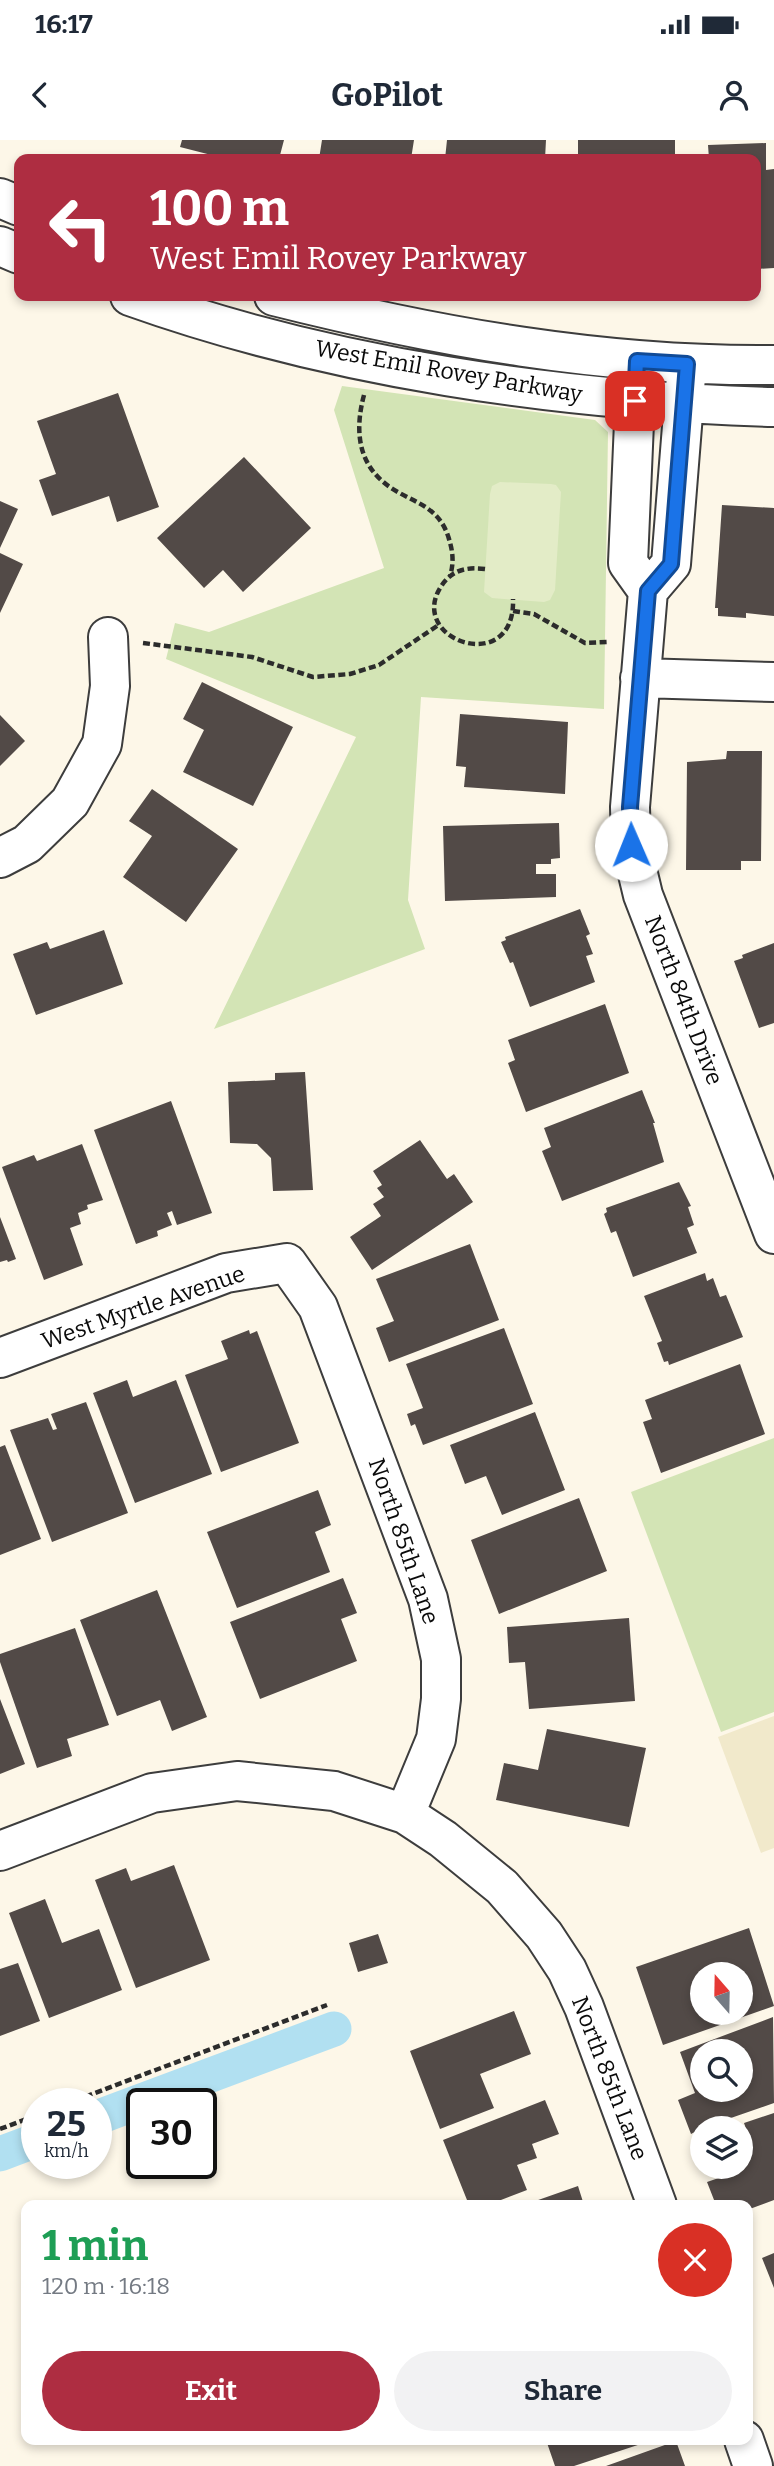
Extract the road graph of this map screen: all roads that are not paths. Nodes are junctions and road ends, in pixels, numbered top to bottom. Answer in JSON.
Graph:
{"nodes":[{"id":1,"x":146,"y":301,"type":"edge"},
{"id":2,"x":297,"y":301,"type":"edge"},
{"id":3,"x":637,"y":361,"type":"junction"},
{"id":4,"x":687,"y":364,"type":"junction"},
{"id":5,"x":774,"y":365,"type":"edge"},
{"id":6,"x":635,"y":401,"type":"junction"},
{"id":7,"x":682,"y":404,"type":"junction"},
{"id":8,"x":774,"y":407,"type":"edge"},
{"id":9,"x":648,"y":591,"type":"junction"},
{"id":10,"x":107,"y":637,"type":"road end"},
{"id":11,"x":642,"y":660,"type":"junction"},
{"id":12,"x":774,"y":682,"type":"edge"},
{"id":13,"x":0,"y":858,"type":"edge"},
{"id":14,"x":774,"y":1234,"type":"edge"},
{"id":15,"x":287,"y":1263,"type":"joint"},
{"id":16,"x":0,"y":1358,"type":"edge"},
{"id":17,"x":405,"y":1814,"type":"junction"},
{"id":18,"x":0,"y":1851,"type":"edge"},
{"id":19,"x":655,"y":2200,"type":"edge"},
{"id":20,"x":746,"y":2445,"type":"edge"},
{"id":21,"x":754,"y":2466,"type":"edge"}],
"edges":[{"from":1,"to":6,"type":"street","name":"West Emil Rovey Parkway"},
{"from":2,"to":3,"type":"street","name":"West Emil Rovey Parkway"},
{"from":3,"to":4,"type":"street","name":"West Emil Rovey Parkway"},
{"from":3,"to":6,"type":"street"},
{"from":4,"to":5,"type":"street","name":"West Emil Rovey Parkway"},
{"from":4,"to":7,"type":"street"},
{"from":6,"to":7,"type":"street","name":"West Emil Rovey Parkway"},
{"from":6,"to":9,"type":"street"},
{"from":7,"to":8,"type":"street","name":"West Emil Rovey Parkway"},
{"from":7,"to":9,"type":"street"},
{"from":9,"to":11,"type":"street","name":"North 84th Drive"},
{"from":10,"to":13,"type":"street"},
{"from":11,"to":12,"type":"street"},
{"from":11,"to":14,"type":"street","name":"North 84th Drive"},
{"from":15,"to":16,"type":"street","name":"West Myrtle Avenue"},
{"from":15,"to":17,"type":"street","name":"North 85th Lane"},
{"from":17,"to":18,"type":"street"},
{"from":17,"to":19,"type":"street","name":"North 85th Lane"},
{"from":20,"to":21,"type":"street"}]}
